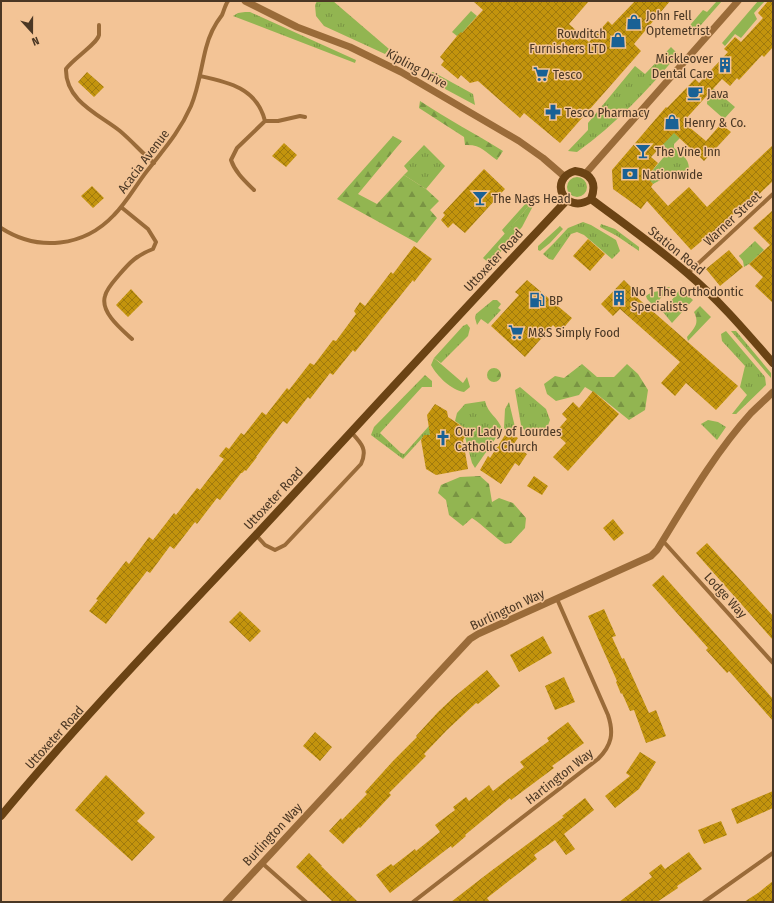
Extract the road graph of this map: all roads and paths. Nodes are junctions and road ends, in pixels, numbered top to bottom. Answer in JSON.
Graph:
{"nodes":[{"id":1,"x":228,"y":1,"type":"edge"},
{"id":2,"x":245,"y":1,"type":"edge"},
{"id":3,"x":738,"y":1,"type":"edge"},
{"id":4,"x":99,"y":25,"type":"dead end"},
{"id":5,"x":200,"y":76,"type":"junction"},
{"id":6,"x":305,"y":117,"type":"dead end"},
{"id":7,"x":265,"y":121,"type":"junction"},
{"id":8,"x":154,"y":163,"type":"junction"},
{"id":9,"x":586,"y":173,"type":"junction"},
{"id":10,"x":565,"y":177,"type":"junction"},
{"id":11,"x":254,"y":190,"type":"dead end"},
{"id":12,"x":773,"y":194,"type":"edge"},
{"id":13,"x":591,"y":199,"type":"junction"},
{"id":14,"x":567,"y":200,"type":"junction"},
{"id":15,"x":121,"y":207,"type":"junction"},
{"id":16,"x":1,"y":228,"type":"edge"},
{"id":17,"x":688,"y":273,"type":"junction"},
{"id":18,"x":132,"y":339,"type":"dead end"},
{"id":19,"x":773,"y":363,"type":"edge"},
{"id":20,"x":773,"y":392,"type":"edge"},
{"id":21,"x":351,"y":432,"type":"junction"},
{"id":22,"x":256,"y":535,"type":"junction"},
{"id":23,"x":663,"y":541,"type":"junction"},
{"id":24,"x":557,"y":599,"type":"junction"},
{"id":25,"x":773,"y":663,"type":"edge"},
{"id":26,"x":1,"y":816,"type":"edge"},
{"id":27,"x":773,"y":853,"type":"edge"},
{"id":28,"x":262,"y":863,"type":"junction"},
{"id":29,"x":226,"y":902,"type":"edge"},
{"id":30,"x":306,"y":902,"type":"edge"},
{"id":31,"x":413,"y":902,"type":"edge"},
{"id":32,"x":704,"y":902,"type":"edge"}],
"edges":[{"from":1,"to":5,"type":"street","name":"Acacia Avenue"},
{"from":2,"to":10,"type":"street","name":"Kipling Drive"},
{"from":3,"to":9,"type":"street"},
{"from":4,"to":8,"type":"street"},
{"from":5,"to":7,"type":"street"},
{"from":5,"to":8,"type":"street","name":"Acacia Avenue"},
{"from":6,"to":7,"type":"street"},
{"from":7,"to":11,"type":"street"},
{"from":8,"to":15,"type":"street","name":"Acacia Avenue"},
{"from":9,"to":10,"type":"main road"},
{"from":9,"to":13,"type":"main road"},
{"from":10,"to":14,"type":"main road"},
{"from":12,"to":17,"type":"street","name":"Warner Street"},
{"from":13,"to":14,"type":"main road"},
{"from":13,"to":17,"type":"main road","name":"Station Road"},
{"from":14,"to":21,"type":"main road","name":"Uttoxeter Road"},
{"from":15,"to":16,"type":"street","name":"Acacia Avenue"},
{"from":15,"to":18,"type":"street"},
{"from":17,"to":19,"type":"main road","name":"Station Road"},
{"from":20,"to":23,"type":"street","name":"Burlington Way"},
{"from":21,"to":22,"type":"main road","name":"Uttoxeter Road"},
{"from":21,"to":22,"type":"street"},
{"from":22,"to":26,"type":"main road","name":"Uttoxeter Road"},
{"from":23,"to":24,"type":"street","name":"Burlington Way"},
{"from":23,"to":25,"type":"street","name":"Lodge Way"},
{"from":24,"to":28,"type":"street","name":"Burlington Way"},
{"from":24,"to":31,"type":"street","name":"Hartington Way"},
{"from":27,"to":32,"type":"street"},
{"from":28,"to":29,"type":"street","name":"Burlington Way"},
{"from":28,"to":30,"type":"street"}]}
